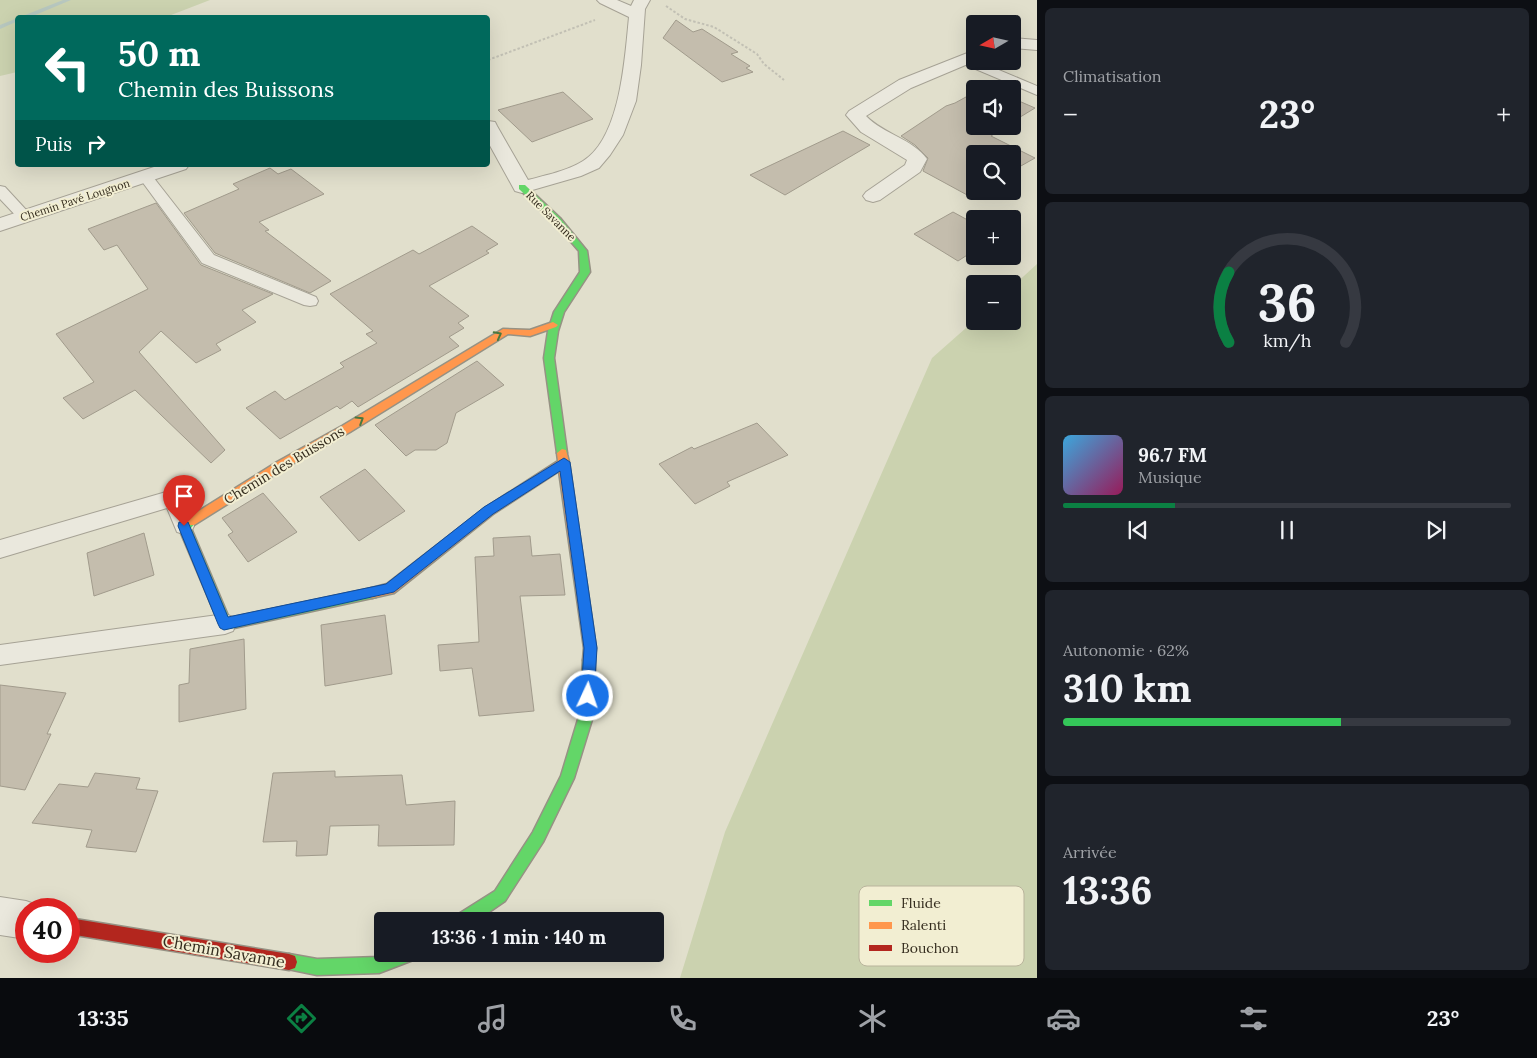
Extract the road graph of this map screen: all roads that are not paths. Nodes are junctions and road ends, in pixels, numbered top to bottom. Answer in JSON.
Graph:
{"nodes":[{"id":1,"x":605,"y":0,"type":"edge"},
{"id":2,"x":634,"y":8,"type":"edge"},
{"id":3,"x":1021,"y":44,"type":"edge"},
{"id":4,"x":1037,"y":45,"type":"edge"},
{"id":5,"x":966,"y":58,"type":"edge"},
{"id":6,"x":995,"y":70,"type":"edge"},
{"id":7,"x":1037,"y":91,"type":"edge"},
{"id":8,"x":490,"y":130,"type":"edge"},
{"id":9,"x":173,"y":167,"type":"edge"},
{"id":10,"x":145,"y":176,"type":"junction"},
{"id":11,"x":522,"y":186,"type":"junction"},
{"id":12,"x":0,"y":190,"type":"edge"},
{"id":13,"x":873,"y":196,"type":"dead end"},
{"id":14,"x":24,"y":216,"type":"junction"},
{"id":15,"x":0,"y":225,"type":"edge"},
{"id":16,"x":310,"y":301,"type":"dead end"},
{"id":17,"x":553,"y":325,"type":"junction"},
{"id":18,"x":564,"y":462,"type":"junction"},
{"id":19,"x":184,"y":526,"type":"junction"},
{"id":20,"x":0,"y":549,"type":"edge"},
{"id":21,"x":224,"y":624,"type":"junction"},
{"id":22,"x":0,"y":655,"type":"edge"},
{"id":23,"x":476,"y":912,"type":"edge"},
{"id":24,"x":0,"y":916,"type":"edge"},
{"id":25,"x":15,"y":918,"type":"edge"},
{"id":26,"x":80,"y":928,"type":"edge"},
{"id":27,"x":387,"y":962,"type":"edge"}],
"edges":[{"from":1,"to":2,"type":"street"},
{"from":2,"to":11,"type":"street"},
{"from":3,"to":4,"type":"street"},
{"from":5,"to":13,"type":"street"},
{"from":6,"to":7,"type":"lane"},
{"from":8,"to":11,"type":"street"},
{"from":9,"to":10,"type":"street","name":"Chemin Pavé Lougnon"},
{"from":10,"to":14,"type":"street","name":"Chemin Pavé Lougnon"},
{"from":10,"to":16,"type":"lane"},
{"from":11,"to":17,"type":"street","name":"Rue Savanne"},
{"from":12,"to":14,"type":"lane"},
{"from":14,"to":15,"type":"street","name":"Chemin Pavé Lougnon"},
{"from":17,"to":18,"type":"street"},
{"from":19,"to":17,"type":"street","name":"Chemin des Buissons","one_way":true},
{"from":18,"to":21,"type":"street"},
{"from":18,"to":23,"type":"street"},
{"from":19,"to":20,"type":"lane"},
{"from":19,"to":21,"type":"street"},
{"from":21,"to":22,"type":"lane"},
{"from":24,"to":25,"type":"street"},
{"from":26,"to":27,"type":"street","name":"Chemin Savanne"}]}
